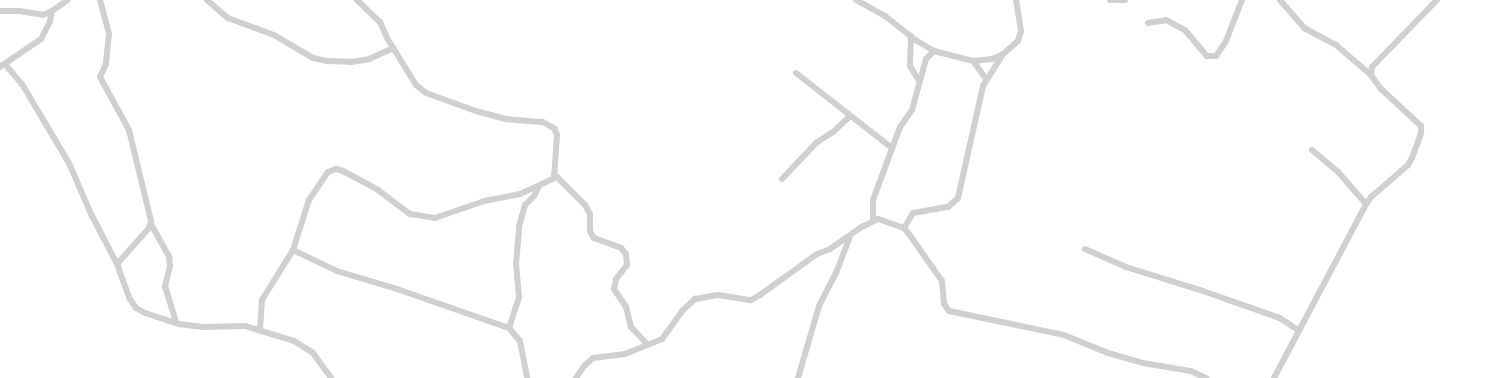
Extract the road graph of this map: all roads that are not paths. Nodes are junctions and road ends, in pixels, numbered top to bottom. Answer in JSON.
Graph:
{"nodes":[{"id":1,"x":68,"y":0,"type":"edge"},
{"id":2,"x":100,"y":0,"type":"edge"},
{"id":3,"x":207,"y":0,"type":"edge"},
{"id":4,"x":357,"y":0,"type":"edge"},
{"id":5,"x":856,"y":0,"type":"edge"},
{"id":6,"x":1016,"y":0,"type":"edge"},
{"id":7,"x":1110,"y":0,"type":"edge"},
{"id":8,"x":1126,"y":0,"type":"edge"},
{"id":9,"x":1242,"y":0,"type":"edge"},
{"id":10,"x":1280,"y":0,"type":"edge"},
{"id":11,"x":1437,"y":0,"type":"edge"},
{"id":12,"x":0,"y":12,"type":"edge"},
{"id":13,"x":52,"y":12,"type":"junction"},
{"id":14,"x":1148,"y":24,"type":"dead end"},
{"id":15,"x":911,"y":36,"type":"junction"},
{"id":16,"x":394,"y":48,"type":"junction"},
{"id":17,"x":934,"y":51,"type":"junction"},
{"id":18,"x":1003,"y":54,"type":"junction"},
{"id":19,"x":973,"y":61,"type":"junction"},
{"id":20,"x":3,"y":66,"type":"edge"},
{"id":21,"x":796,"y":73,"type":"dead end"},
{"id":22,"x":1371,"y":74,"type":"junction"},
{"id":23,"x":986,"y":79,"type":"junction"},
{"id":24,"x":919,"y":81,"type":"junction"},
{"id":25,"x":849,"y":117,"type":"junction"},
{"id":26,"x":892,"y":148,"type":"junction"},
{"id":27,"x":1312,"y":150,"type":"dead end"},
{"id":28,"x":557,"y":177,"type":"junction"},
{"id":29,"x":782,"y":179,"type":"dead end"},
{"id":30,"x":539,"y":186,"type":"junction"},
{"id":31,"x":1366,"y":204,"type":"junction"},
{"id":32,"x":873,"y":220,"type":"junction"},
{"id":33,"x":151,"y":224,"type":"junction"},
{"id":34,"x":904,"y":228,"type":"junction"},
{"id":35,"x":850,"y":236,"type":"junction"},
{"id":36,"x":1085,"y":249,"type":"dead end"},
{"id":37,"x":292,"y":250,"type":"junction"},
{"id":38,"x":117,"y":264,"type":"junction"},
{"id":39,"x":176,"y":322,"type":"junction"},
{"id":40,"x":510,"y":328,"type":"junction"},
{"id":41,"x":260,"y":329,"type":"junction"},
{"id":42,"x":1299,"y":331,"type":"junction"},
{"id":43,"x":647,"y":344,"type":"junction"},
{"id":44,"x":330,"y":378,"type":"edge"},
{"id":45,"x":527,"y":378,"type":"edge"},
{"id":46,"x":576,"y":378,"type":"edge"},
{"id":47,"x":798,"y":378,"type":"edge"},
{"id":48,"x":1206,"y":378,"type":"edge"},
{"id":49,"x":1274,"y":378,"type":"edge"}],
"edges":[{"from":1,"to":13,"type":"street"},
{"from":2,"to":33,"type":"street"},
{"from":3,"to":16,"type":"street"},
{"from":4,"to":16,"type":"street"},
{"from":5,"to":15,"type":"street"},
{"from":6,"to":18,"type":"street"},
{"from":7,"to":8,"type":"street"},
{"from":9,"to":14,"type":"street"},
{"from":10,"to":22,"type":"street"},
{"from":11,"to":22,"type":"street"},
{"from":12,"to":13,"type":"street"},
{"from":13,"to":20,"type":"street"},
{"from":15,"to":17,"type":"street"},
{"from":15,"to":24,"type":"street"},
{"from":16,"to":28,"type":"street"},
{"from":17,"to":19,"type":"street"},
{"from":17,"to":24,"type":"street"},
{"from":18,"to":19,"type":"street"},
{"from":18,"to":23,"type":"street"},
{"from":19,"to":23,"type":"street"},
{"from":20,"to":38,"type":"street"},
{"from":21,"to":25,"type":"street"},
{"from":22,"to":31,"type":"street"},
{"from":23,"to":34,"type":"street"},
{"from":24,"to":26,"type":"street"},
{"from":25,"to":26,"type":"street"},
{"from":25,"to":29,"type":"street"},
{"from":26,"to":32,"type":"street"},
{"from":27,"to":31,"type":"street"},
{"from":28,"to":30,"type":"street"},
{"from":28,"to":43,"type":"street"},
{"from":30,"to":37,"type":"street"},
{"from":30,"to":40,"type":"street"},
{"from":31,"to":42,"type":"street"},
{"from":32,"to":34,"type":"street"},
{"from":32,"to":35,"type":"street"},
{"from":33,"to":38,"type":"street"},
{"from":33,"to":39,"type":"street"},
{"from":34,"to":48,"type":"street"},
{"from":35,"to":43,"type":"street"},
{"from":35,"to":47,"type":"street"},
{"from":36,"to":42,"type":"street"},
{"from":37,"to":40,"type":"street"},
{"from":37,"to":41,"type":"street"},
{"from":38,"to":39,"type":"street"},
{"from":39,"to":41,"type":"street"},
{"from":40,"to":45,"type":"street"},
{"from":41,"to":44,"type":"street"},
{"from":42,"to":49,"type":"street"},
{"from":43,"to":46,"type":"street"}]}
